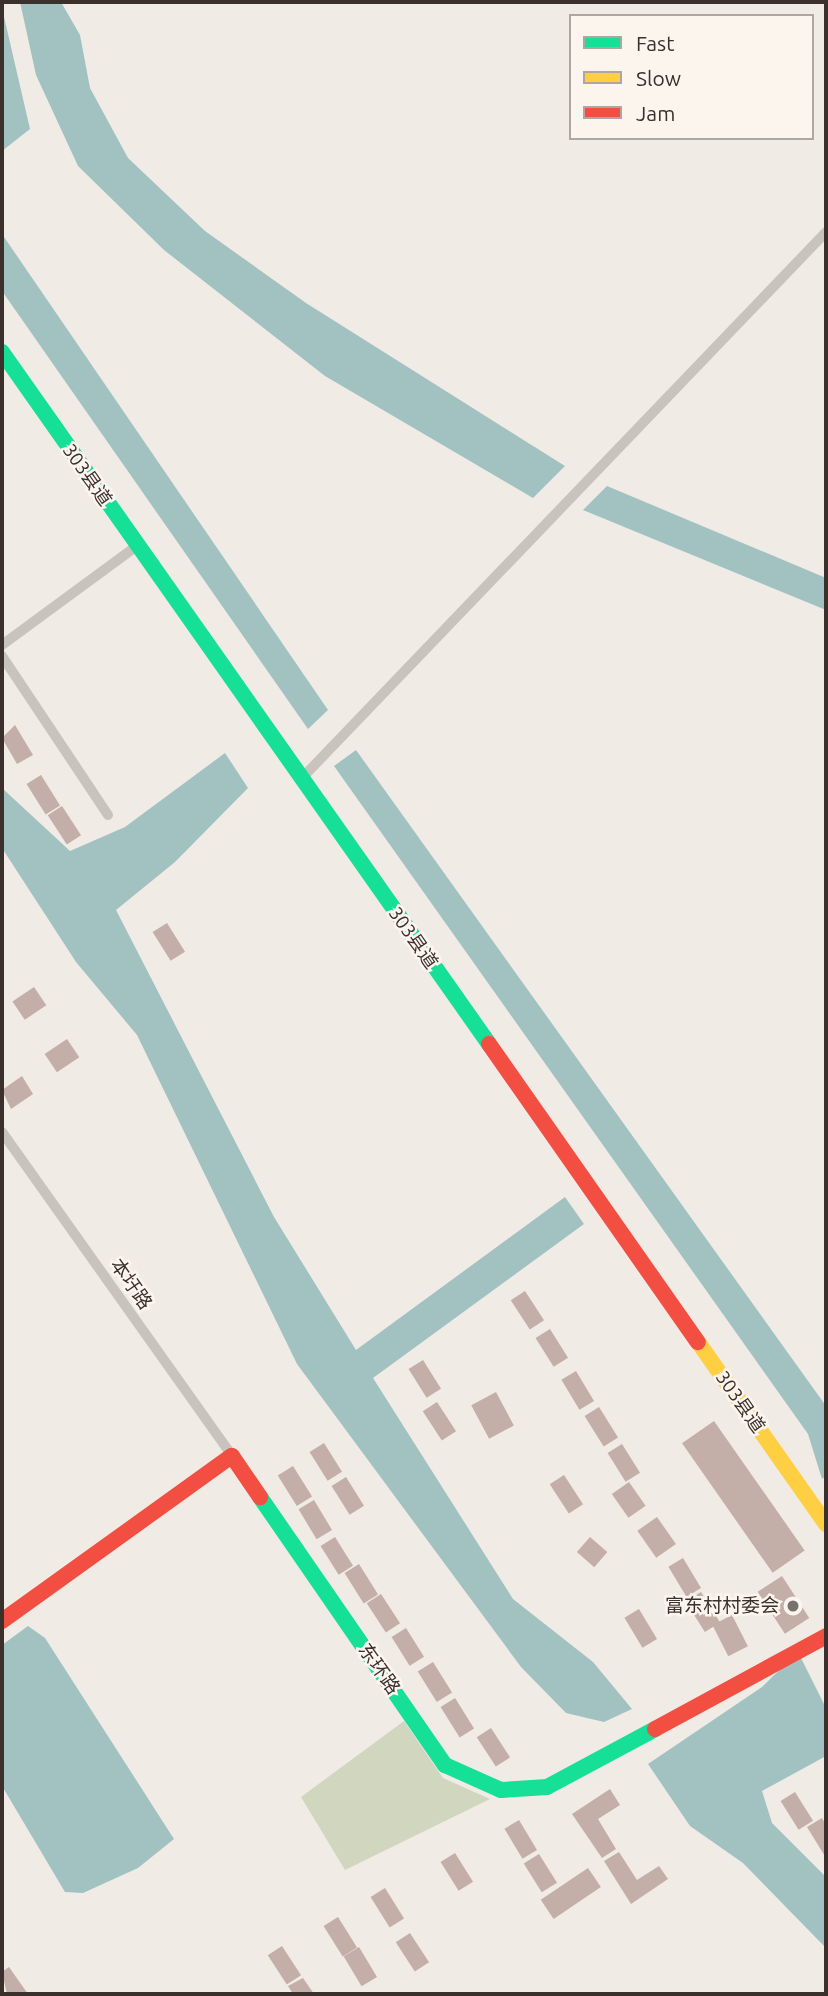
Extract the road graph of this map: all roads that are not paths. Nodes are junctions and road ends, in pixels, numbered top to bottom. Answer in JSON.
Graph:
{"nodes":[{"id":1,"x":826,"y":232,"type":"edge"},
{"id":2,"x":2,"y":352,"type":"edge"},
{"id":3,"x":137,"y":545,"type":"junction"},
{"id":4,"x":2,"y":645,"type":"edge"},
{"id":5,"x":2,"y":656,"type":"edge"},
{"id":6,"x":301,"y":779,"type":"junction"},
{"id":7,"x":108,"y":815,"type":"dead end"},
{"id":8,"x":2,"y":1132,"type":"edge"},
{"id":9,"x":232,"y":1456,"type":"junction"},
{"id":10,"x":826,"y":1524,"type":"edge"},
{"id":11,"x":2,"y":1621,"type":"edge"},
{"id":12,"x":826,"y":1636,"type":"edge"}],
"edges":[{"from":1,"to":6,"type":"lane"},
{"from":2,"to":3,"type":"main road","name":"303县道"},
{"from":3,"to":4,"type":"lane"},
{"from":3,"to":6,"type":"main road","name":"303县道"},
{"from":5,"to":7,"type":"lane"},
{"from":6,"to":10,"type":"main road","name":"303县道"},
{"from":8,"to":9,"type":"lane","name":"本圩路"},
{"from":9,"to":11,"type":"main road"},
{"from":9,"to":12,"type":"main road","name":"东环路"}]}
